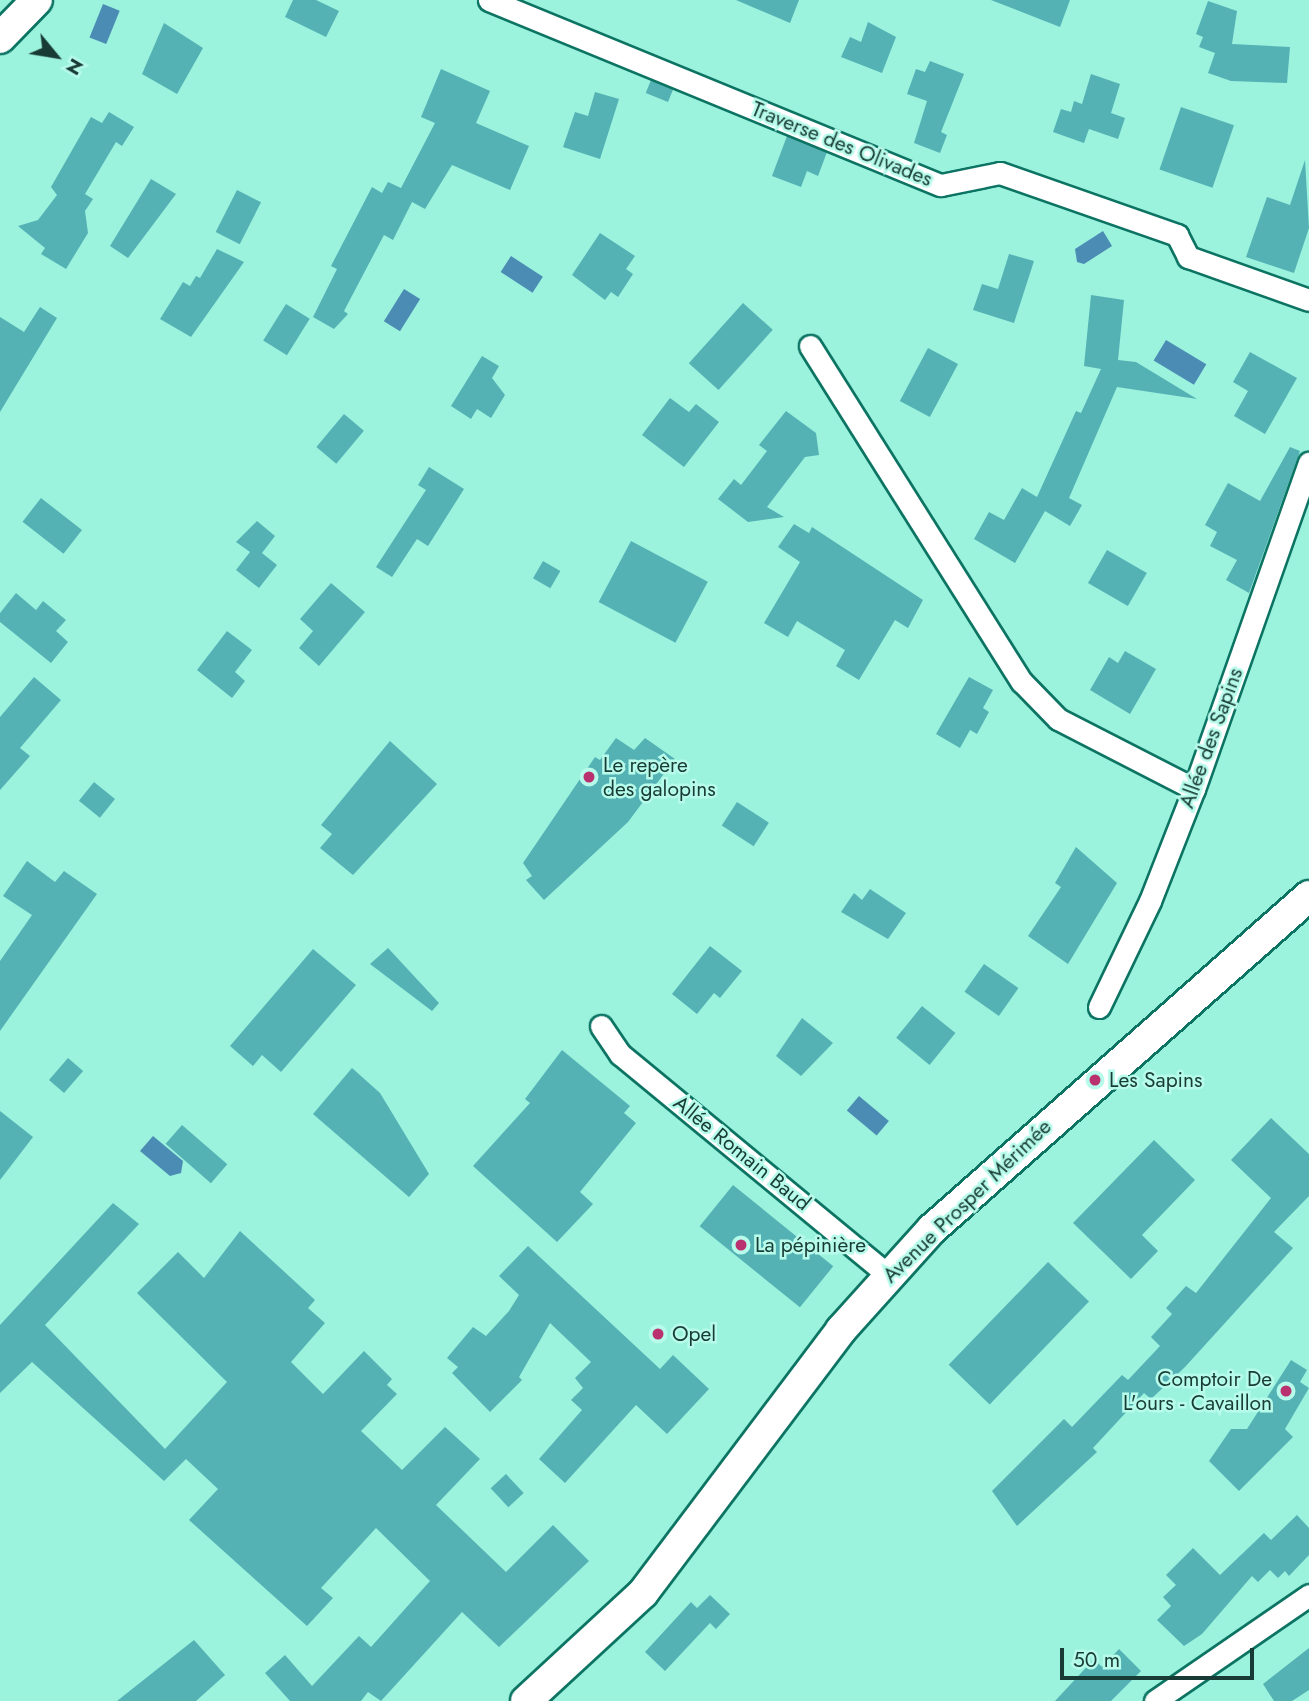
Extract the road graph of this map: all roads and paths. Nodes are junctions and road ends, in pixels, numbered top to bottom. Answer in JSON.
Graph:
{"nodes":[{"id":1,"x":37,"y":0,"type":"edge"},
{"id":2,"x":489,"y":0,"type":"edge"},
{"id":3,"x":0,"y":38,"type":"edge"},
{"id":4,"x":1309,"y":300,"type":"edge"},
{"id":5,"x":810,"y":346,"type":"dead end"},
{"id":6,"x":1309,"y":463,"type":"edge"},
{"id":7,"x":1194,"y":789,"type":"junction"},
{"id":8,"x":1309,"y":896,"type":"edge"},
{"id":9,"x":1098,"y":1007,"type":"dead end"},
{"id":10,"x":601,"y":1026,"type":"dead end"},
{"id":11,"x":888,"y":1275,"type":"junction"},
{"id":12,"x":1309,"y":1595,"type":"edge"},
{"id":13,"x":526,"y":1701,"type":"edge"},
{"id":14,"x":1155,"y":1701,"type":"edge"}],
"edges":[{"from":1,"to":3,"type":"main road"},
{"from":2,"to":4,"type":"street","name":"Traverse des Olivades"},
{"from":5,"to":7,"type":"street"},
{"from":6,"to":7,"type":"street","name":"Allée des Sapins"},
{"from":7,"to":9,"type":"street","name":"Allée des Sapins"},
{"from":8,"to":11,"type":"main road","name":"Avenue Prosper Mérimée"},
{"from":10,"to":11,"type":"street","name":"Allée Romain Baud"},
{"from":11,"to":13,"type":"main road","name":"Avenue Prosper Mérimée"},
{"from":12,"to":14,"type":"street"}]}
